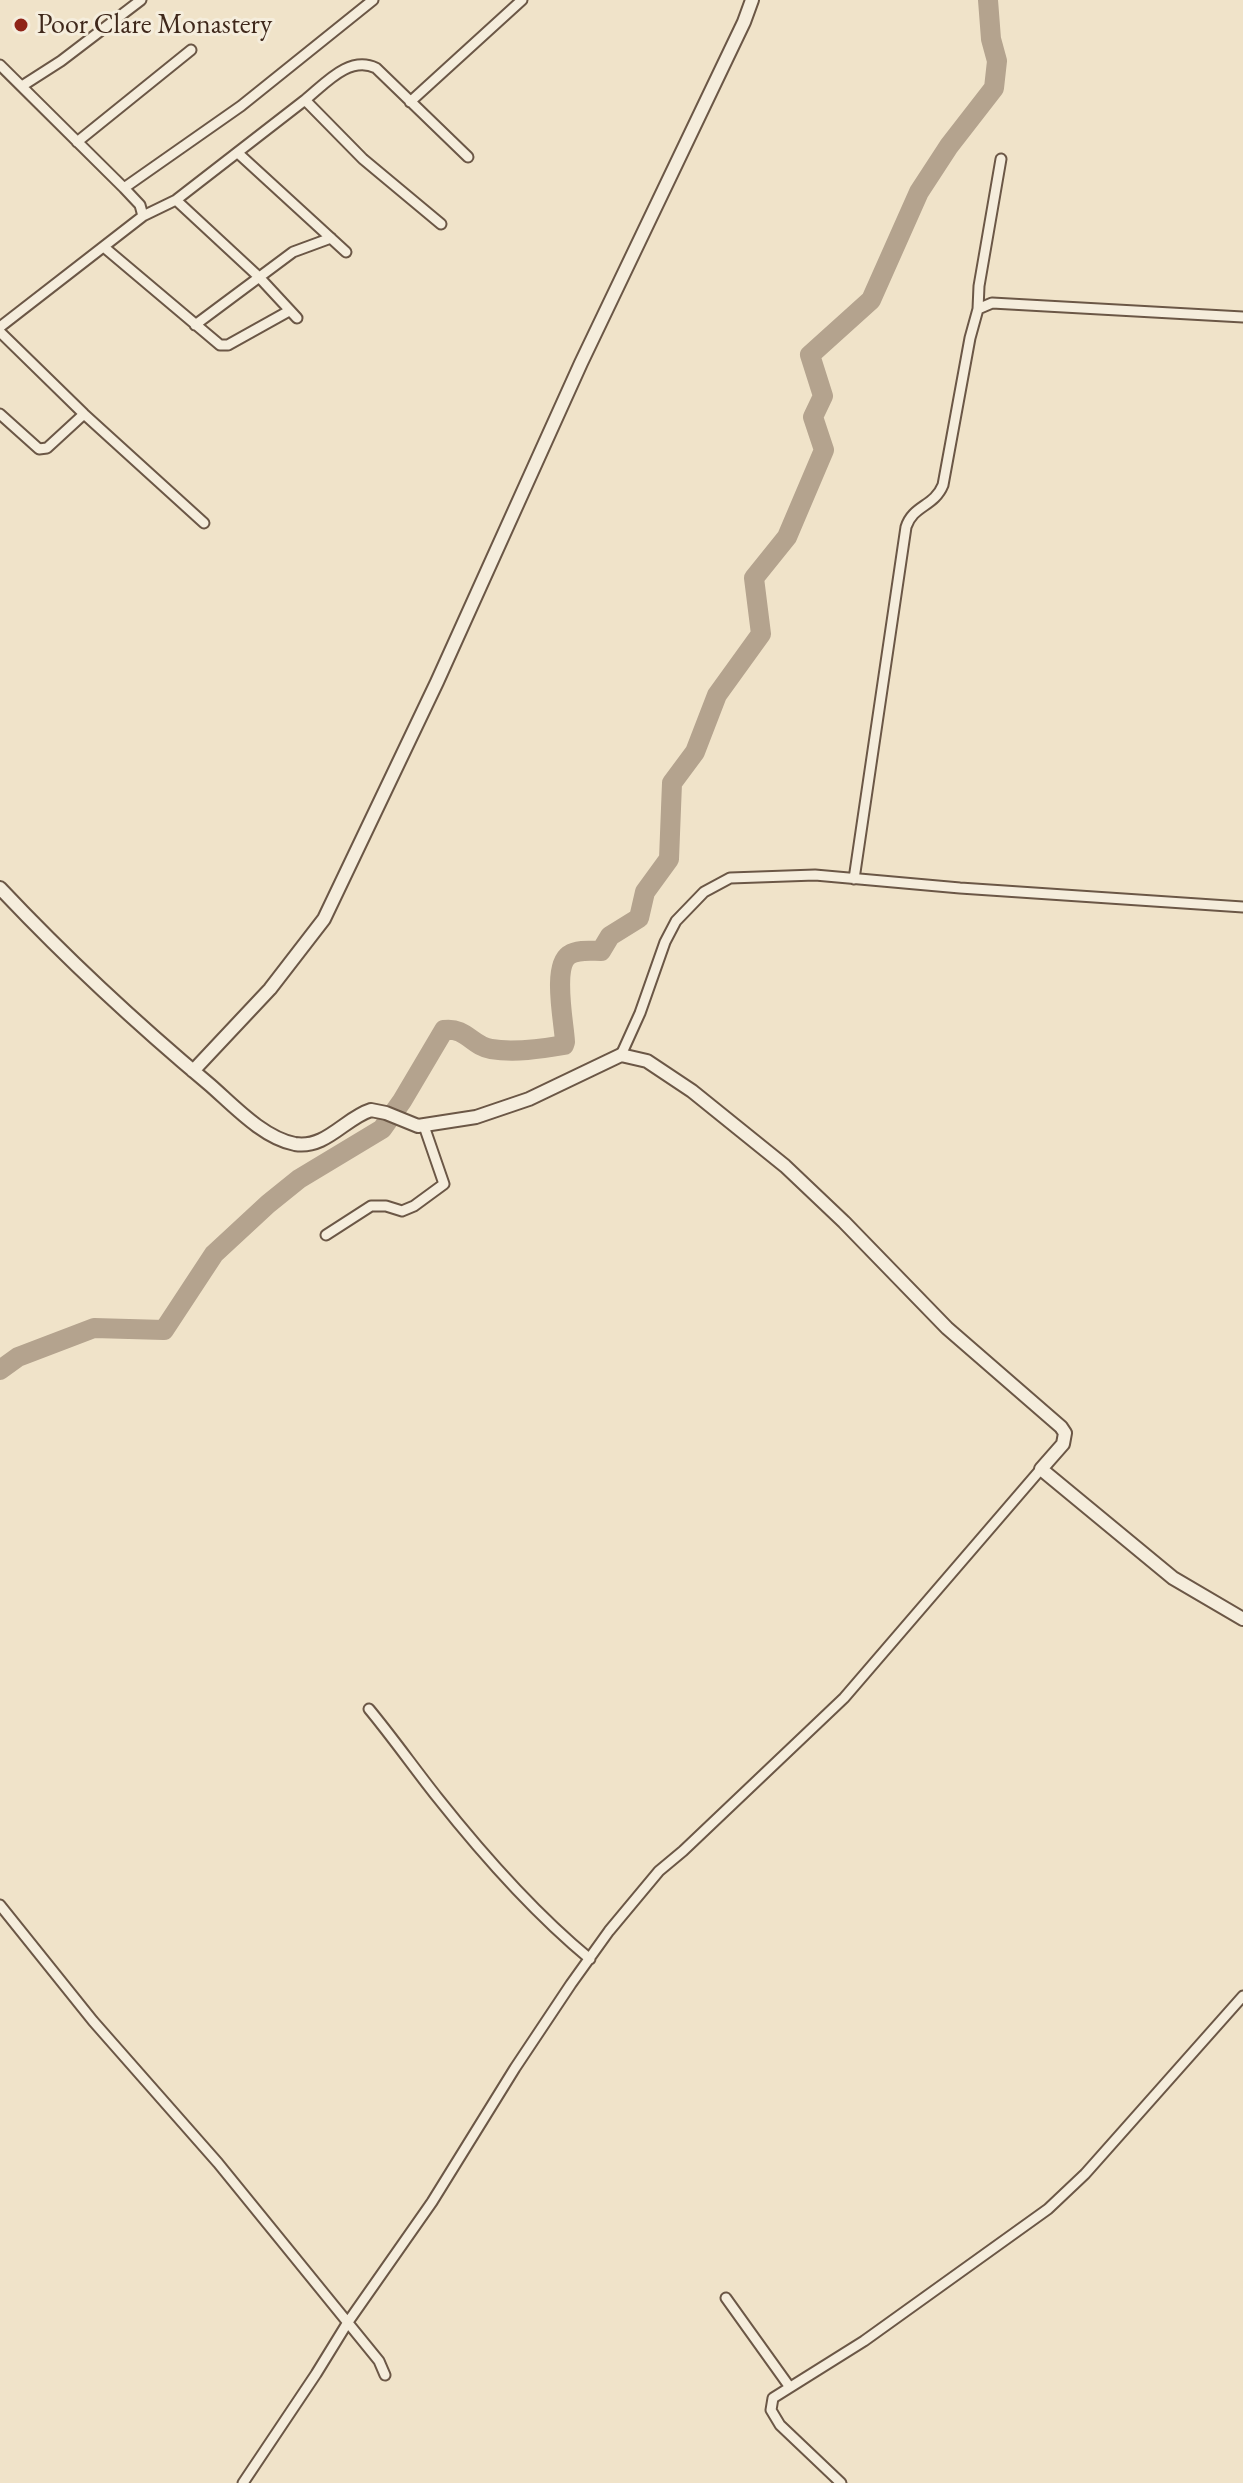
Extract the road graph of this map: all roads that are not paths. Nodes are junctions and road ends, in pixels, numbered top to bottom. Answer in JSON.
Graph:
{"nodes":[{"id":1,"x":141,"y":0,"type":"edge"},
{"id":2,"x":373,"y":0,"type":"edge"},
{"id":3,"x":522,"y":0,"type":"edge"},
{"id":4,"x":752,"y":0,"type":"edge"},
{"id":5,"x":191,"y":50,"type":"dead end"},
{"id":6,"x":0,"y":65,"type":"edge"},
{"id":7,"x":22,"y":86,"type":"junction"},
{"id":8,"x":305,"y":100,"type":"junction"},
{"id":9,"x":410,"y":102,"type":"junction"},
{"id":10,"x":77,"y":142,"type":"junction"},
{"id":11,"x":239,"y":154,"type":"junction"},
{"id":12,"x":468,"y":157,"type":"dead end"},
{"id":13,"x":1001,"y":159,"type":"dead end"},
{"id":14,"x":124,"y":188,"type":"junction"},
{"id":15,"x":176,"y":200,"type":"junction"},
{"id":16,"x":143,"y":216,"type":"junction"},
{"id":17,"x":441,"y":224,"type":"dead end"},
{"id":18,"x":331,"y":238,"type":"junction"},
{"id":19,"x":105,"y":248,"type":"junction"},
{"id":20,"x":346,"y":252,"type":"dead end"},
{"id":21,"x":259,"y":277,"type":"junction"},
{"id":22,"x":978,"y":309,"type":"junction"},
{"id":23,"x":1243,"y":317,"type":"edge"},
{"id":24,"x":195,"y":325,"type":"junction"},
{"id":25,"x":0,"y":329,"type":"edge"},
{"id":26,"x":0,"y":414,"type":"edge"},
{"id":27,"x":84,"y":414,"type":"junction"},
{"id":28,"x":204,"y":523,"type":"dead end"},
{"id":29,"x":854,"y":879,"type":"junction"},
{"id":30,"x":0,"y":888,"type":"edge"},
{"id":31,"x":1243,"y":907,"type":"edge"},
{"id":32,"x":621,"y":1055,"type":"junction"},
{"id":33,"x":193,"y":1071,"type":"junction"},
{"id":34,"x":424,"y":1126,"type":"junction"},
{"id":35,"x":326,"y":1235,"type":"dead end"},
{"id":36,"x":1041,"y":1469,"type":"junction"},
{"id":37,"x":1243,"y":1619,"type":"edge"},
{"id":38,"x":369,"y":1709,"type":"dead end"},
{"id":39,"x":0,"y":1905,"type":"edge"},
{"id":40,"x":590,"y":1959,"type":"junction"},
{"id":41,"x":1243,"y":1996,"type":"edge"},
{"id":42,"x":726,"y":2298,"type":"dead end"},
{"id":43,"x":348,"y":2322,"type":"junction"},
{"id":44,"x":385,"y":2375,"type":"dead end"},
{"id":45,"x":789,"y":2386,"type":"junction"},
{"id":46,"x":243,"y":2483,"type":"edge"},
{"id":47,"x":841,"y":2483,"type":"edge"}],
"edges":[{"from":1,"to":7,"type":"street"},
{"from":2,"to":14,"type":"street"},
{"from":3,"to":9,"type":"street"},
{"from":4,"to":33,"type":"street"},
{"from":5,"to":10,"type":"street"},
{"from":6,"to":7,"type":"street"},
{"from":7,"to":10,"type":"street"},
{"from":8,"to":9,"type":"street"},
{"from":8,"to":11,"type":"street"},
{"from":8,"to":17,"type":"street"},
{"from":9,"to":12,"type":"street"},
{"from":10,"to":14,"type":"street"},
{"from":11,"to":15,"type":"street"},
{"from":11,"to":18,"type":"street"},
{"from":13,"to":22,"type":"street"},
{"from":14,"to":16,"type":"street"},
{"from":15,"to":16,"type":"street"},
{"from":15,"to":21,"type":"street"},
{"from":16,"to":19,"type":"street"},
{"from":18,"to":20,"type":"street"},
{"from":18,"to":21,"type":"street"},
{"from":19,"to":24,"type":"street"},
{"from":19,"to":25,"type":"street"},
{"from":21,"to":24,"type":"street"},
{"from":21,"to":24,"type":"street"},
{"from":22,"to":23,"type":"street"},
{"from":22,"to":29,"type":"street"},
{"from":25,"to":27,"type":"street"},
{"from":26,"to":27,"type":"street"},
{"from":27,"to":28,"type":"street"},
{"from":29,"to":31,"type":"street"},
{"from":29,"to":32,"type":"street"},
{"from":30,"to":33,"type":"street"},
{"from":32,"to":34,"type":"street"},
{"from":32,"to":36,"type":"street"},
{"from":33,"to":34,"type":"street"},
{"from":34,"to":35,"type":"street"},
{"from":36,"to":37,"type":"street"},
{"from":36,"to":40,"type":"street"},
{"from":38,"to":40,"type":"street"},
{"from":39,"to":43,"type":"street"},
{"from":40,"to":43,"type":"street"},
{"from":41,"to":45,"type":"street"},
{"from":42,"to":45,"type":"street"},
{"from":43,"to":44,"type":"street"},
{"from":43,"to":46,"type":"street"},
{"from":45,"to":47,"type":"street"}]}
